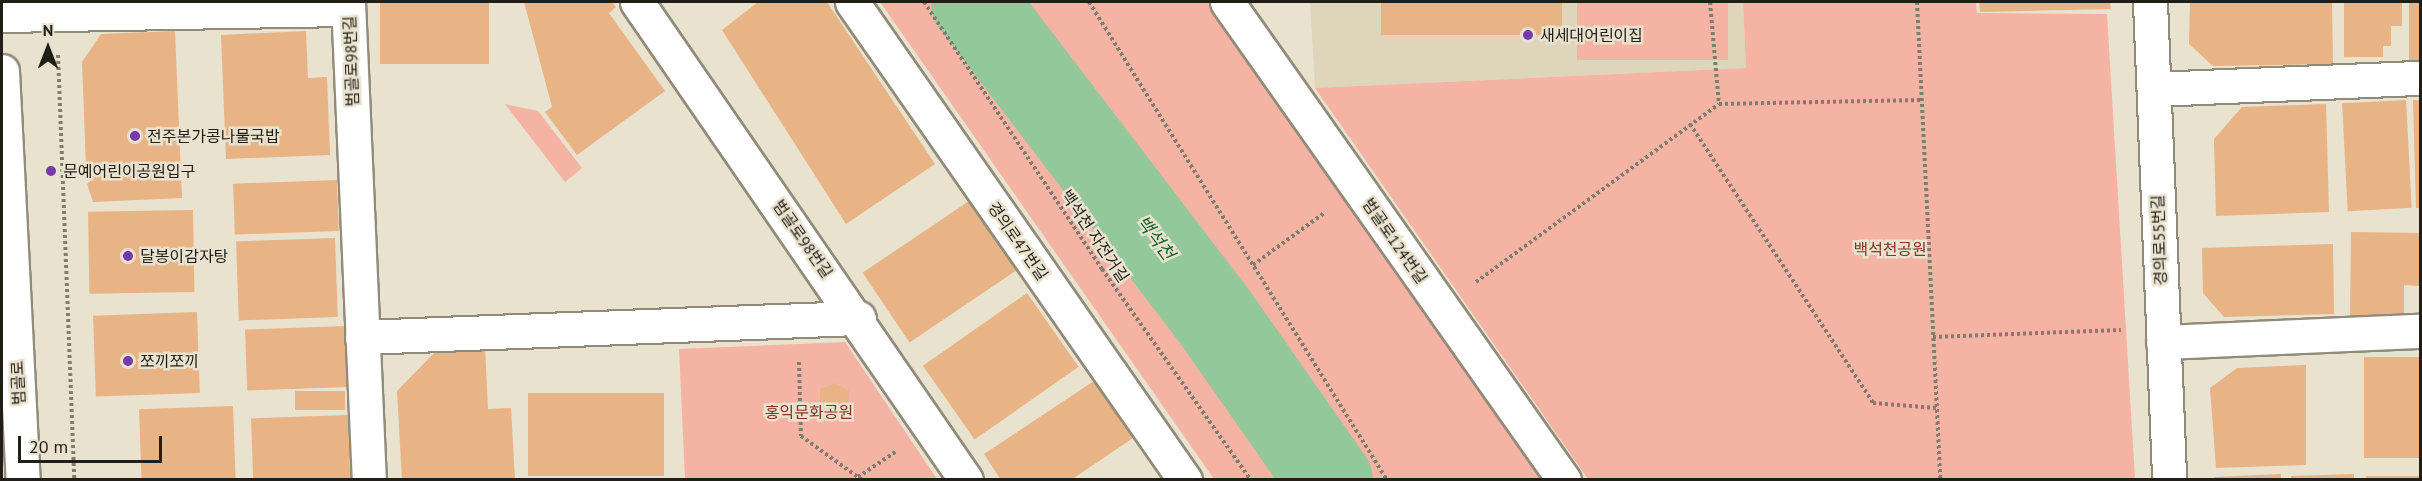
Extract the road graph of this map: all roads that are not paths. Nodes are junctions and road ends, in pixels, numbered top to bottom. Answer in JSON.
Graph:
{"nodes":[{"id":1,"x":637,"y":2,"type":"edge"},
{"id":2,"x":852,"y":2,"type":"edge"},
{"id":3,"x":1227,"y":2,"type":"edge"},
{"id":4,"x":2150,"y":2,"type":"edge"},
{"id":5,"x":348,"y":5,"type":"edge"},
{"id":6,"x":2,"y":15,"type":"edge"},
{"id":7,"x":2,"y":71,"type":"edge"},
{"id":8,"x":2421,"y":78,"type":"edge"},
{"id":9,"x":2154,"y":89,"type":"junction"},
{"id":10,"x":859,"y":318,"type":"junction"},
{"id":11,"x":2421,"y":331,"type":"edge"},
{"id":12,"x":2163,"y":335,"type":"junction"},
{"id":13,"x":362,"y":337,"type":"junction"},
{"id":14,"x":23,"y":480,"type":"edge"},
{"id":15,"x":369,"y":480,"type":"edge"},
{"id":16,"x":966,"y":480,"type":"edge"},
{"id":17,"x":1185,"y":480,"type":"edge"},
{"id":18,"x":1564,"y":480,"type":"edge"},
{"id":19,"x":2169,"y":480,"type":"edge"}],
"edges":[{"from":1,"to":10,"type":"street","name":"범골로98번길"},
{"from":2,"to":17,"type":"street","name":"경의로47번길"},
{"from":3,"to":18,"type":"street","name":"범골로124번길"},
{"from":4,"to":9,"type":"street","name":"경의로55번길"},
{"from":5,"to":6,"type":"street"},
{"from":5,"to":13,"type":"street","name":"범골로98번길"},
{"from":7,"to":14,"type":"street","name":"범골로"},
{"from":8,"to":9,"type":"street"},
{"from":9,"to":12,"type":"street","name":"경의로55번길"},
{"from":10,"to":13,"type":"street"},
{"from":10,"to":16,"type":"street","name":"범골로98번길"},
{"from":11,"to":12,"type":"street"},
{"from":12,"to":19,"type":"street","name":"경의로55번길"},
{"from":13,"to":15,"type":"street","name":"범골로98번길"}]}
